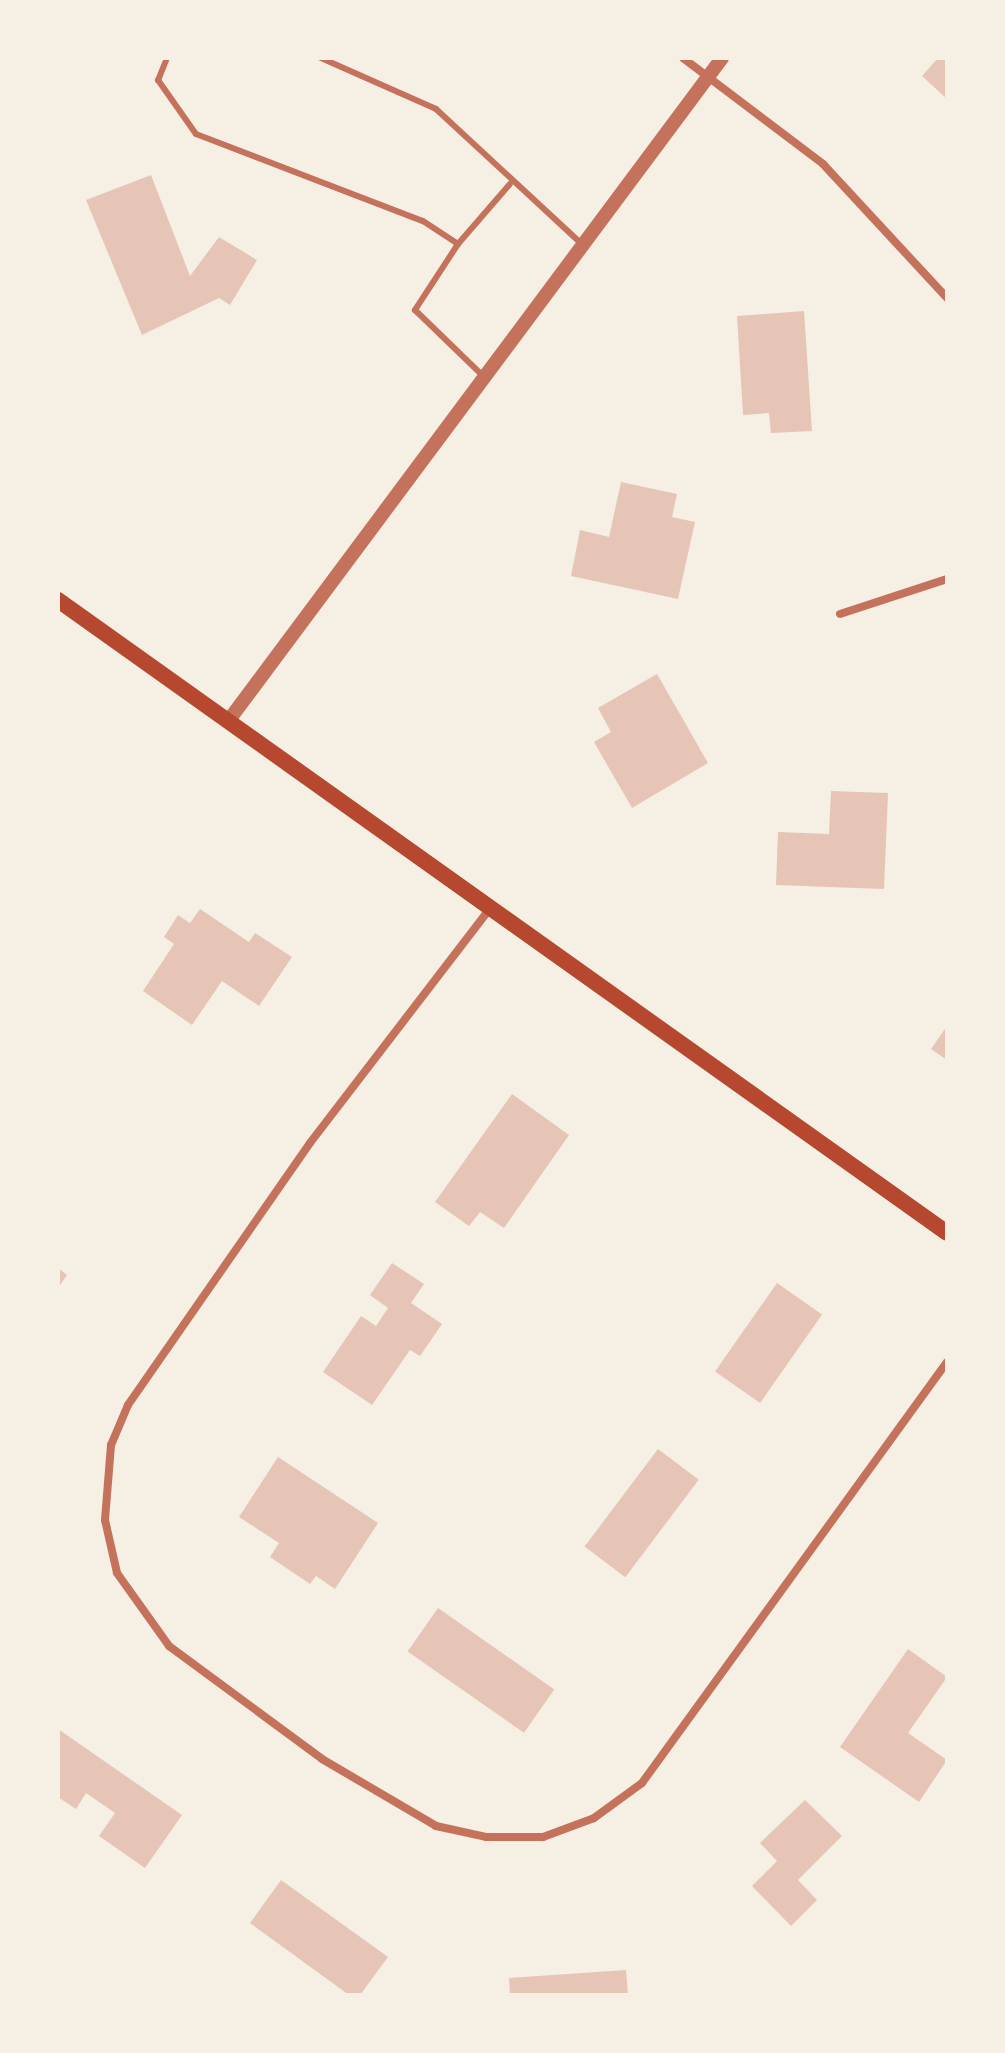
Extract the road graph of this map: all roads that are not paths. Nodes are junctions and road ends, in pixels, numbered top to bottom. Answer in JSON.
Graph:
{"nodes":[{"id":1,"x":167,"y":58,"type":"edge"},
{"id":2,"x":321,"y":58,"type":"edge"},
{"id":3,"x":683,"y":58,"type":"edge"},
{"id":4,"x":722,"y":58,"type":"edge"},
{"id":5,"x":708,"y":76,"type":"junction"},
{"id":6,"x":510,"y":184,"type":"junction"},
{"id":7,"x":458,"y":244,"type":"junction"},
{"id":8,"x":582,"y":244,"type":"junction"},
{"id":9,"x":947,"y":298,"type":"edge"},
{"id":10,"x":483,"y":376,"type":"junction"},
{"id":11,"x":947,"y":579,"type":"edge"},
{"id":12,"x":58,"y":600,"type":"edge"},
{"id":13,"x":840,"y":614,"type":"dead end"},
{"id":14,"x":229,"y":720,"type":"junction"},
{"id":15,"x":488,"y":911,"type":"junction"},
{"id":16,"x":947,"y":1233,"type":"edge"},
{"id":17,"x":947,"y":1362,"type":"edge"}],
"edges":[{"from":1,"to":7,"type":"lane"},
{"from":2,"to":6,"type":"lane"},
{"from":3,"to":5,"type":"street"},
{"from":4,"to":5,"type":"street"},
{"from":5,"to":8,"type":"street"},
{"from":5,"to":9,"type":"street"},
{"from":6,"to":7,"type":"lane"},
{"from":6,"to":8,"type":"lane"},
{"from":7,"to":10,"type":"lane"},
{"from":8,"to":10,"type":"street"},
{"from":10,"to":14,"type":"street"},
{"from":11,"to":13,"type":"street"},
{"from":12,"to":14,"type":"main road"},
{"from":14,"to":15,"type":"main road"},
{"from":15,"to":16,"type":"main road"},
{"from":15,"to":17,"type":"street"}]}
